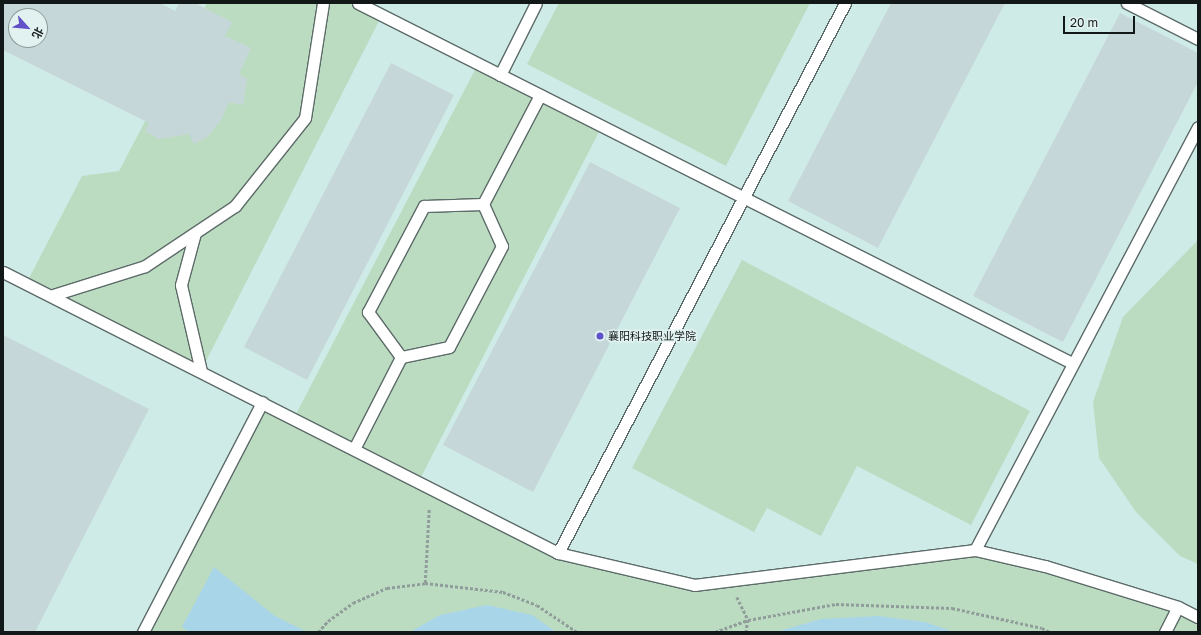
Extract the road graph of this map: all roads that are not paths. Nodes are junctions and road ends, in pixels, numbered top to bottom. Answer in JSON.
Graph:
{"nodes":[{"id":1,"x":323,"y":3,"type":"edge"},
{"id":2,"x":358,"y":3,"type":"edge"},
{"id":3,"x":536,"y":3,"type":"edge"},
{"id":4,"x":845,"y":3,"type":"edge"},
{"id":5,"x":1128,"y":3,"type":"edge"},
{"id":6,"x":1198,"y":38,"type":"edge"},
{"id":7,"x":500,"y":75,"type":"junction"},
{"id":8,"x":540,"y":95,"type":"junction"},
{"id":9,"x":1198,"y":127,"type":"edge"},
{"id":10,"x":744,"y":198,"type":"junction"},
{"id":11,"x":483,"y":204,"type":"junction"},
{"id":12,"x":195,"y":233,"type":"junction"},
{"id":13,"x":3,"y":272,"type":"edge"},
{"id":14,"x":52,"y":295,"type":"junction"},
{"id":15,"x":400,"y":357,"type":"junction"},
{"id":16,"x":1072,"y":363,"type":"junction"},
{"id":17,"x":201,"y":371,"type":"junction"},
{"id":18,"x":262,"y":402,"type":"junction"},
{"id":19,"x":354,"y":449,"type":"junction"},
{"id":20,"x":975,"y":550,"type":"junction"},
{"id":21,"x":558,"y":553,"type":"junction"},
{"id":22,"x":1178,"y":607,"type":"junction"},
{"id":23,"x":1198,"y":617,"type":"edge"},
{"id":24,"x":144,"y":632,"type":"edge"},
{"id":25,"x":1165,"y":632,"type":"edge"}],
"edges":[{"from":1,"to":12,"type":"lane"},
{"from":2,"to":7,"type":"lane"},
{"from":3,"to":7,"type":"lane"},
{"from":4,"to":10,"type":"lane"},
{"from":5,"to":6,"type":"lane"},
{"from":7,"to":8,"type":"lane"},
{"from":8,"to":10,"type":"lane"},
{"from":8,"to":11,"type":"lane"},
{"from":9,"to":16,"type":"lane"},
{"from":10,"to":16,"type":"lane"},
{"from":10,"to":21,"type":"lane"},
{"from":11,"to":15,"type":"lane"},
{"from":11,"to":15,"type":"lane"},
{"from":12,"to":14,"type":"lane"},
{"from":12,"to":17,"type":"lane"},
{"from":13,"to":14,"type":"lane"},
{"from":14,"to":17,"type":"lane"},
{"from":15,"to":19,"type":"lane"},
{"from":16,"to":20,"type":"lane"},
{"from":17,"to":18,"type":"lane"},
{"from":18,"to":19,"type":"lane"},
{"from":18,"to":24,"type":"lane"},
{"from":19,"to":21,"type":"lane"},
{"from":20,"to":21,"type":"lane"},
{"from":20,"to":22,"type":"lane"},
{"from":22,"to":23,"type":"lane"},
{"from":22,"to":25,"type":"lane"}]}
